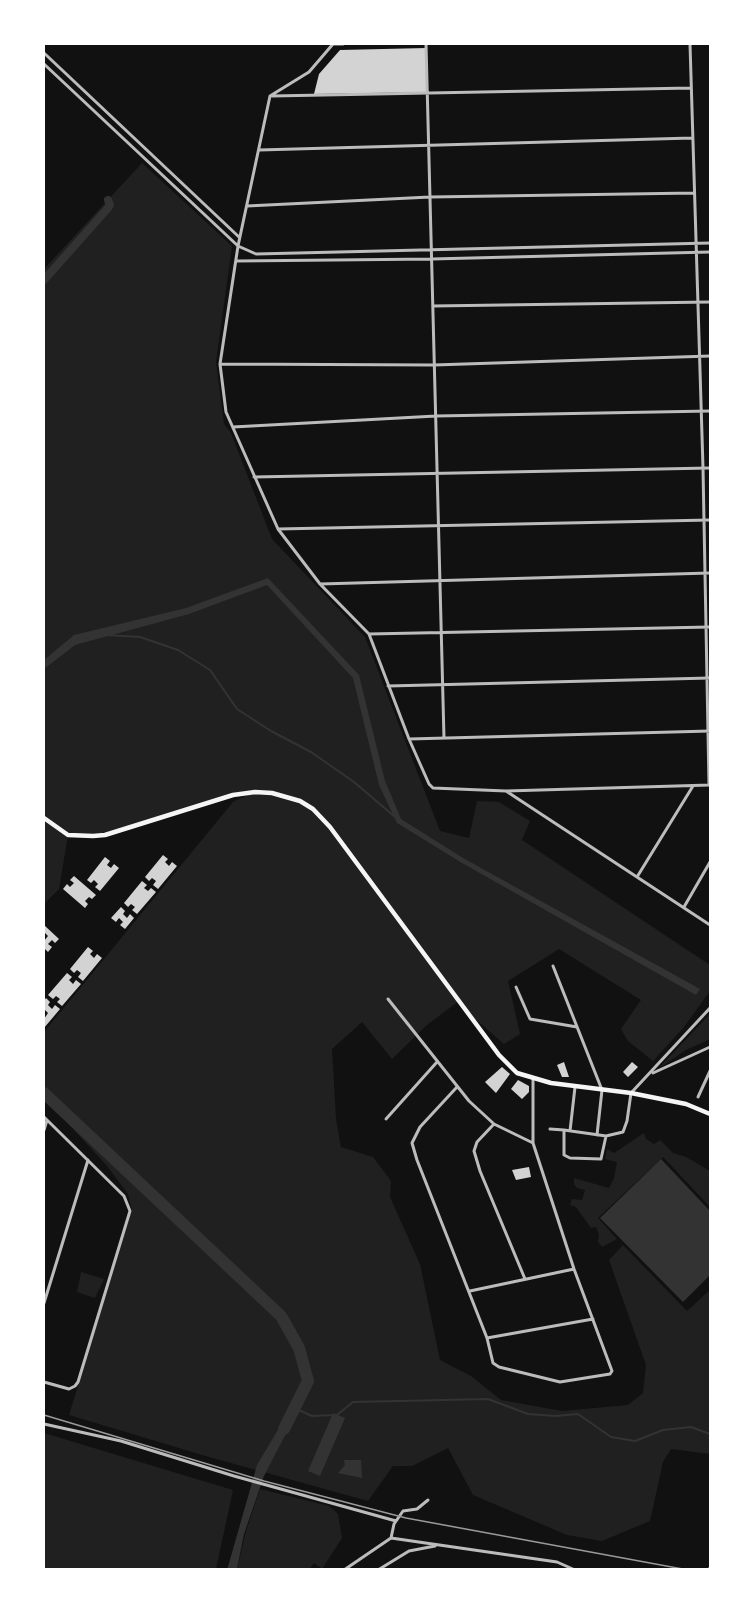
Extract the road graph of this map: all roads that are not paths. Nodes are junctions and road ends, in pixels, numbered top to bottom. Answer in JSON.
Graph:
{"nodes":[{"id":1,"x":333,"y":44,"type":"edge"},
{"id":2,"x":343,"y":44,"type":"edge"},
{"id":3,"x":426,"y":44,"type":"edge"},
{"id":4,"x":690,"y":44,"type":"edge"},
{"id":5,"x":44,"y":53,"type":"edge"},
{"id":6,"x":44,"y":64,"type":"edge"},
{"id":7,"x":691,"y":88,"type":"junction"},
{"id":8,"x":428,"y":93,"type":"junction"},
{"id":9,"x":270,"y":96,"type":"junction"},
{"id":10,"x":692,"y":138,"type":"junction"},
{"id":11,"x":429,"y":145,"type":"junction"},
{"id":12,"x":259,"y":150,"type":"junction"},
{"id":13,"x":694,"y":193,"type":"junction"},
{"id":14,"x":430,"y":197,"type":"junction"},
{"id":15,"x":247,"y":206,"type":"junction"},
{"id":16,"x":240,"y":237,"type":"junction"},
{"id":17,"x":695,"y":243,"type":"junction"},
{"id":18,"x":711,"y":243,"type":"edge"},
{"id":19,"x":238,"y":246,"type":"junction"},
{"id":20,"x":432,"y":250,"type":"junction"},
{"id":21,"x":695,"y":252,"type":"junction"},
{"id":22,"x":711,"y":252,"type":"edge"},
{"id":23,"x":432,"y":259,"type":"junction"},
{"id":24,"x":237,"y":261,"type":"junction"},
{"id":25,"x":697,"y":302,"type":"junction"},
{"id":26,"x":711,"y":302,"type":"edge"},
{"id":27,"x":433,"y":306,"type":"junction"},
{"id":28,"x":699,"y":357,"type":"junction"},
{"id":29,"x":711,"y":357,"type":"edge"},
{"id":30,"x":220,"y":364,"type":"junction"},
{"id":31,"x":435,"y":364,"type":"junction"},
{"id":32,"x":700,"y":411,"type":"junction"},
{"id":33,"x":711,"y":411,"type":"edge"},
{"id":34,"x":436,"y":416,"type":"junction"},
{"id":35,"x":232,"y":427,"type":"junction"},
{"id":36,"x":703,"y":468,"type":"junction"},
{"id":37,"x":711,"y":468,"type":"edge"},
{"id":38,"x":437,"y":473,"type":"junction"},
{"id":39,"x":254,"y":477,"type":"junction"},
{"id":40,"x":704,"y":520,"type":"junction"},
{"id":41,"x":711,"y":520,"type":"edge"},
{"id":42,"x":439,"y":526,"type":"junction"},
{"id":43,"x":278,"y":530,"type":"junction"},
{"id":44,"x":705,"y":573,"type":"junction"},
{"id":45,"x":711,"y":573,"type":"edge"},
{"id":46,"x":440,"y":581,"type":"junction"},
{"id":47,"x":320,"y":584,"type":"junction"},
{"id":48,"x":708,"y":627,"type":"edge"},
{"id":49,"x":441,"y":633,"type":"junction"},
{"id":50,"x":369,"y":634,"type":"junction"},
{"id":51,"x":709,"y":678,"type":"edge"},
{"id":52,"x":443,"y":684,"type":"junction"},
{"id":53,"x":387,"y":686,"type":"junction"},
{"id":54,"x":709,"y":731,"type":"edge"},
{"id":55,"x":444,"y":738,"type":"junction"},
{"id":56,"x":409,"y":739,"type":"junction"},
{"id":57,"x":710,"y":785,"type":"edge"},
{"id":58,"x":693,"y":786,"type":"junction"},
{"id":59,"x":506,"y":791,"type":"junction"},
{"id":60,"x":44,"y":818,"type":"edge"},
{"id":61,"x":711,"y":862,"type":"edge"},
{"id":62,"x":637,"y":877,"type":"junction"},
{"id":63,"x":684,"y":907,"type":"junction"},
{"id":64,"x":711,"y":925,"type":"edge"},
{"id":65,"x":554,"y":966,"type":"dead end"},
{"id":66,"x":516,"y":987,"type":"dead end"},
{"id":67,"x":388,"y":999,"type":"dead end"},
{"id":68,"x":711,"y":1008,"type":"edge"},
{"id":69,"x":578,"y":1028,"type":"junction"},
{"id":70,"x":711,"y":1047,"type":"edge"},
{"id":71,"x":437,"y":1062,"type":"junction"},
{"id":72,"x":711,"y":1071,"type":"edge"},
{"id":73,"x":651,"y":1073,"type":"junction"},
{"id":74,"x":533,"y":1079,"type":"junction"},
{"id":75,"x":457,"y":1087,"type":"junction"},
{"id":76,"x":575,"y":1087,"type":"junction"},
{"id":77,"x":602,"y":1090,"type":"junction"},
{"id":78,"x":631,"y":1093,"type":"junction"},
{"id":79,"x":698,"y":1097,"type":"dead end"},
{"id":80,"x":711,"y":1114,"type":"edge"},
{"id":81,"x":45,"y":1119,"type":"edge"},
{"id":82,"x":386,"y":1119,"type":"dead end"},
{"id":83,"x":494,"y":1124,"type":"junction"},
{"id":84,"x":550,"y":1129,"type":"dead end"},
{"id":85,"x":44,"y":1130,"type":"edge"},
{"id":86,"x":564,"y":1130,"type":"junction"},
{"id":87,"x":570,"y":1131,"type":"junction"},
{"id":88,"x":597,"y":1135,"type":"junction"},
{"id":89,"x":606,"y":1136,"type":"junction"},
{"id":90,"x":533,"y":1143,"type":"junction"},
{"id":91,"x":88,"y":1160,"type":"junction"},
{"id":92,"x":574,"y":1269,"type":"junction"},
{"id":93,"x":525,"y":1279,"type":"junction"},
{"id":94,"x":470,"y":1291,"type":"junction"},
{"id":95,"x":44,"y":1303,"type":"edge"},
{"id":96,"x":593,"y":1319,"type":"junction"},
{"id":97,"x":487,"y":1338,"type":"junction"},
{"id":98,"x":44,"y":1382,"type":"edge"},
{"id":99,"x":44,"y":1424,"type":"edge"},
{"id":100,"x":428,"y":1500,"type":"dead end"},
{"id":101,"x":396,"y":1521,"type":"junction"},
{"id":102,"x":391,"y":1538,"type":"junction"},
{"id":103,"x":440,"y":1545,"type":"junction"},
{"id":104,"x":344,"y":1569,"type":"edge"},
{"id":105,"x":378,"y":1569,"type":"edge"},
{"id":106,"x":575,"y":1569,"type":"edge"}],
"edges":[{"from":1,"to":2,"type":"street"},
{"from":1,"to":9,"type":"street"},
{"from":3,"to":8,"type":"street"},
{"from":4,"to":7,"type":"street"},
{"from":5,"to":16,"type":"street"},
{"from":6,"to":19,"type":"street"},
{"from":7,"to":8,"type":"street"},
{"from":7,"to":10,"type":"street"},
{"from":8,"to":9,"type":"street"},
{"from":8,"to":11,"type":"street"},
{"from":9,"to":12,"type":"street"},
{"from":10,"to":11,"type":"street"},
{"from":10,"to":13,"type":"street"},
{"from":11,"to":12,"type":"street"},
{"from":11,"to":14,"type":"street"},
{"from":12,"to":15,"type":"street"},
{"from":13,"to":14,"type":"street"},
{"from":13,"to":17,"type":"street"},
{"from":14,"to":15,"type":"street"},
{"from":14,"to":20,"type":"street"},
{"from":15,"to":16,"type":"street"},
{"from":16,"to":19,"type":"street"},
{"from":17,"to":18,"type":"street"},
{"from":17,"to":20,"type":"street"},
{"from":17,"to":21,"type":"street"},
{"from":19,"to":20,"type":"street"},
{"from":19,"to":24,"type":"street"},
{"from":20,"to":23,"type":"street"},
{"from":21,"to":22,"type":"street"},
{"from":21,"to":23,"type":"street"},
{"from":21,"to":25,"type":"street"},
{"from":23,"to":24,"type":"street"},
{"from":23,"to":27,"type":"street"},
{"from":24,"to":30,"type":"street"},
{"from":25,"to":26,"type":"street"},
{"from":25,"to":27,"type":"street"},
{"from":25,"to":28,"type":"street"},
{"from":27,"to":31,"type":"street"},
{"from":28,"to":29,"type":"street"},
{"from":28,"to":31,"type":"street"},
{"from":28,"to":32,"type":"street"},
{"from":30,"to":31,"type":"street"},
{"from":30,"to":35,"type":"street"},
{"from":31,"to":34,"type":"street"},
{"from":32,"to":33,"type":"street"},
{"from":32,"to":34,"type":"street"},
{"from":32,"to":36,"type":"street"},
{"from":34,"to":35,"type":"street"},
{"from":34,"to":38,"type":"street"},
{"from":35,"to":39,"type":"street"},
{"from":36,"to":37,"type":"street"},
{"from":36,"to":38,"type":"street"},
{"from":36,"to":40,"type":"street"},
{"from":38,"to":39,"type":"street"},
{"from":38,"to":42,"type":"street"},
{"from":39,"to":43,"type":"street"},
{"from":40,"to":41,"type":"street"},
{"from":40,"to":42,"type":"street"},
{"from":40,"to":44,"type":"street"},
{"from":42,"to":43,"type":"street"},
{"from":42,"to":46,"type":"street"},
{"from":43,"to":47,"type":"street"},
{"from":44,"to":45,"type":"street"},
{"from":44,"to":46,"type":"street"},
{"from":44,"to":48,"type":"street"},
{"from":46,"to":47,"type":"street"},
{"from":46,"to":49,"type":"street"},
{"from":47,"to":50,"type":"street"},
{"from":48,"to":49,"type":"street"},
{"from":48,"to":51,"type":"street"},
{"from":49,"to":50,"type":"street"},
{"from":49,"to":52,"type":"street"},
{"from":50,"to":53,"type":"street"},
{"from":51,"to":52,"type":"street"},
{"from":51,"to":54,"type":"street"},
{"from":52,"to":53,"type":"street"},
{"from":52,"to":55,"type":"street"},
{"from":53,"to":56,"type":"street"},
{"from":54,"to":55,"type":"street"},
{"from":54,"to":57,"type":"street"},
{"from":55,"to":56,"type":"street"},
{"from":56,"to":59,"type":"street"},
{"from":57,"to":58,"type":"street"},
{"from":58,"to":59,"type":"street"},
{"from":58,"to":62,"type":"street"},
{"from":59,"to":62,"type":"street"},
{"from":60,"to":74,"type":"main road"},
{"from":61,"to":63,"type":"street"},
{"from":62,"to":63,"type":"street"},
{"from":63,"to":64,"type":"street"},
{"from":65,"to":69,"type":"street"},
{"from":66,"to":69,"type":"street"},
{"from":67,"to":71,"type":"street"},
{"from":68,"to":73,"type":"street"},
{"from":69,"to":77,"type":"street"},
{"from":70,"to":73,"type":"street"},
{"from":71,"to":75,"type":"street"},
{"from":71,"to":82,"type":"street"},
{"from":72,"to":79,"type":"street"},
{"from":73,"to":78,"type":"street"},
{"from":74,"to":76,"type":"main road"},
{"from":74,"to":90,"type":"street"},
{"from":75,"to":83,"type":"street"},
{"from":75,"to":94,"type":"street"},
{"from":76,"to":77,"type":"main road"},
{"from":76,"to":87,"type":"street"},
{"from":77,"to":78,"type":"main road"},
{"from":77,"to":88,"type":"street"},
{"from":78,"to":80,"type":"main road"},
{"from":78,"to":89,"type":"street"},
{"from":81,"to":85,"type":"street"},
{"from":81,"to":91,"type":"street"},
{"from":83,"to":90,"type":"street"},
{"from":83,"to":93,"type":"street"},
{"from":84,"to":86,"type":"street"},
{"from":86,"to":87,"type":"street"},
{"from":86,"to":89,"type":"street"},
{"from":87,"to":88,"type":"street"},
{"from":88,"to":89,"type":"street"},
{"from":90,"to":92,"type":"street"},
{"from":91,"to":95,"type":"street"},
{"from":91,"to":98,"type":"street"},
{"from":92,"to":93,"type":"street"},
{"from":92,"to":96,"type":"street"},
{"from":93,"to":94,"type":"street"},
{"from":94,"to":97,"type":"street"},
{"from":96,"to":97,"type":"street"},
{"from":96,"to":97,"type":"street"},
{"from":99,"to":101,"type":"street"},
{"from":100,"to":101,"type":"street"},
{"from":101,"to":102,"type":"street"},
{"from":102,"to":103,"type":"street"},
{"from":102,"to":104,"type":"street"},
{"from":103,"to":105,"type":"street"},
{"from":103,"to":106,"type":"street"}]}
